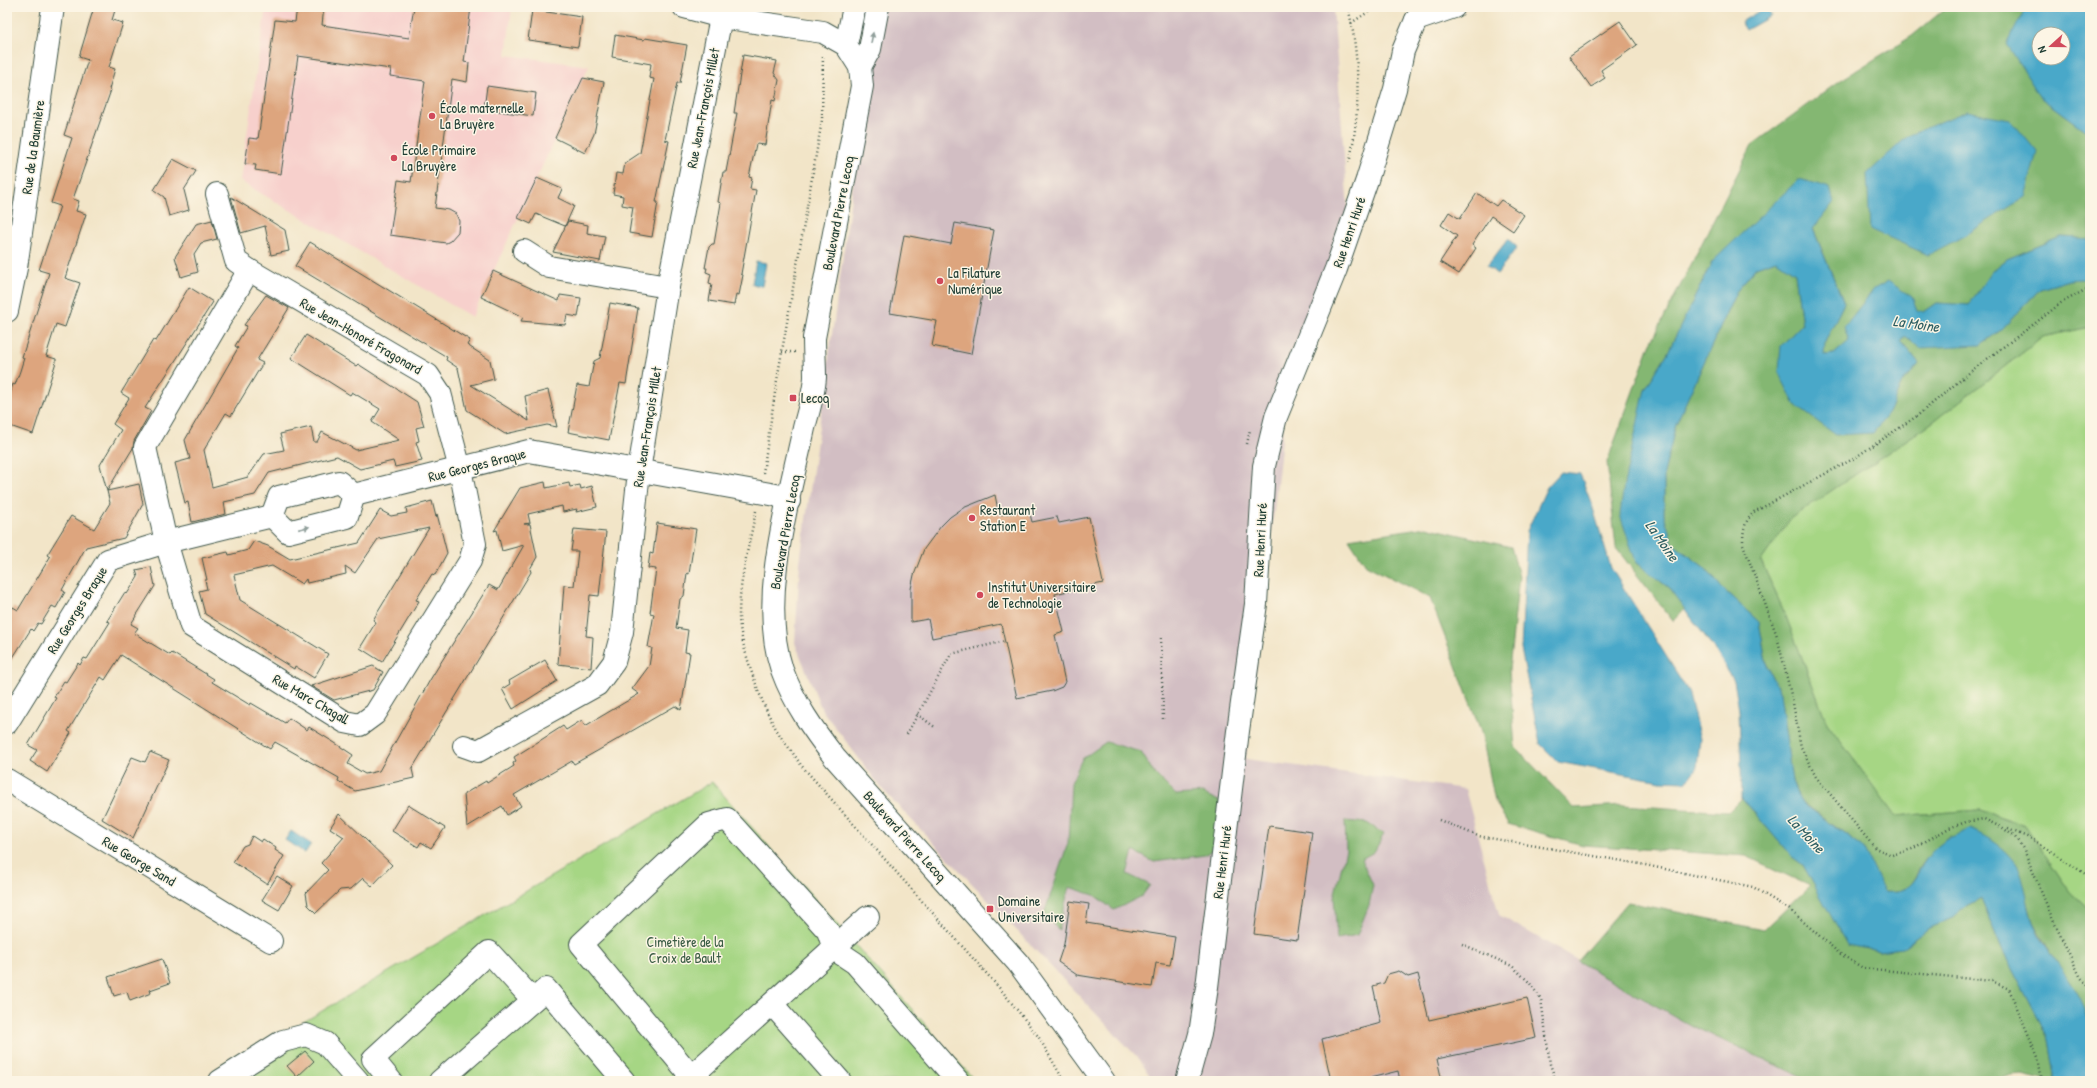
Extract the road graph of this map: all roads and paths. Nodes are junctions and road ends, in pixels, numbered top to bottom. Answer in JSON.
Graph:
{"nodes":[{"id":1,"x":53,"y":7,"type":"edge"},
{"id":2,"x":684,"y":7,"type":"edge"},
{"id":3,"x":854,"y":7,"type":"edge"},
{"id":4,"x":878,"y":7,"type":"edge"},
{"id":5,"x":1348,"y":7,"type":"edge"},
{"id":6,"x":1376,"y":7,"type":"edge"},
{"id":7,"x":1454,"y":7,"type":"edge"},
{"id":8,"x":1412,"y":14,"type":"edge"},
{"id":9,"x":721,"y":17,"type":"junction"},
{"id":10,"x":823,"y":32,"type":"junction"},
{"id":11,"x":846,"y":45,"type":"junction"},
{"id":12,"x":860,"y":67,"type":"junction"},
{"id":13,"x":217,"y":194,"type":"dead end"},
{"id":14,"x":524,"y":251,"type":"dead end"},
{"id":15,"x":249,"y":270,"type":"junction"},
{"id":16,"x":668,"y":287,"type":"junction"},
{"id":17,"x":2090,"y":291,"type":"edge"},
{"id":18,"x":7,"y":311,"type":"edge"},
{"id":19,"x":460,"y":469,"type":"junction"},
{"id":20,"x":639,"y":471,"type":"junction"},
{"id":21,"x":760,"y":492,"type":"junction"},
{"id":22,"x":354,"y":495,"type":"junction"},
{"id":23,"x":789,"y":501,"type":"junction"},
{"id":24,"x":272,"y":516,"type":"junction"},
{"id":25,"x":166,"y":542,"type":"junction"},
{"id":26,"x":1161,"y":638,"type":"dead end"},
{"id":27,"x":1005,"y":641,"type":"dead end"},
{"id":28,"x":916,"y":714,"type":"junction"},
{"id":29,"x":1163,"y":720,"type":"dead end"},
{"id":30,"x":7,"y":723,"type":"edge"},
{"id":31,"x":936,"y":728,"type":"dead end"},
{"id":32,"x":907,"y":734,"type":"dead end"},
{"id":33,"x":464,"y":746,"type":"dead end"},
{"id":34,"x":7,"y":780,"type":"edge"},
{"id":35,"x":1439,"y":820,"type":"dead end"},
{"id":36,"x":2003,"y":828,"type":"junction"},
{"id":37,"x":2090,"y":877,"type":"edge"},
{"id":38,"x":868,"y":917,"type":"dead end"},
{"id":39,"x":271,"y":941,"type":"dead end"},
{"id":40,"x":1462,"y":944,"type":"dead end"},
{"id":41,"x":834,"y":949,"type":"junction"},
{"id":42,"x":2090,"y":990,"type":"edge"},
{"id":43,"x":533,"y":1000,"type":"junction"},
{"id":44,"x":772,"y":1004,"type":"junction"},
{"id":45,"x":692,"y":1079,"type":"edge"},
{"id":46,"x":220,"y":1081,"type":"edge"},
{"id":47,"x":358,"y":1081,"type":"edge"},
{"id":48,"x":391,"y":1081,"type":"edge"},
{"id":49,"x":440,"y":1081,"type":"edge"},
{"id":50,"x":624,"y":1081,"type":"edge"},
{"id":51,"x":840,"y":1081,"type":"edge"},
{"id":52,"x":958,"y":1081,"type":"edge"},
{"id":53,"x":1064,"y":1081,"type":"edge"},
{"id":54,"x":1104,"y":1081,"type":"edge"},
{"id":55,"x":1187,"y":1081,"type":"edge"},
{"id":56,"x":1556,"y":1081,"type":"edge"},
{"id":57,"x":2042,"y":1081,"type":"edge"}],
"edges":[{"from":1,"to":18,"type":"street","name":"Rue de la Baumière"},
{"from":2,"to":9,"type":"street"},
{"from":3,"to":11,"type":"street"},
{"from":12,"to":4,"type":"street","one_way":true},
{"from":5,"to":6,"type":"path"},
{"from":7,"to":8,"type":"street"},
{"from":8,"to":55,"type":"street","name":"Rue Henri Huré"},
{"from":9,"to":10,"type":"street"},
{"from":9,"to":16,"type":"street","name":"Rue Jean-François Millet"},
{"from":10,"to":11,"type":"street"},
{"from":10,"to":21,"type":"path"},
{"from":11,"to":12,"type":"street","name":"Boulevard Pierre Lecoq"},
{"from":12,"to":23,"type":"street","name":"Boulevard Pierre Lecoq"},
{"from":13,"to":15,"type":"street","name":"Rue Jean-Honoré Fragonard"},
{"from":14,"to":16,"type":"street"},
{"from":15,"to":19,"type":"street","name":"Rue Jean-Honoré Fragonard"},
{"from":15,"to":25,"type":"street"},
{"from":16,"to":20,"type":"street","name":"Rue Jean-François Millet"},
{"from":17,"to":36,"type":"path"},
{"from":19,"to":20,"type":"street","name":"Rue Georges Braque"},
{"from":19,"to":22,"type":"street","name":"Rue Georges Braque"},
{"from":19,"to":25,"type":"street","name":"Rue Marc Chagall"},
{"from":20,"to":21,"type":"street","name":"Rue Georges Braque"},
{"from":20,"to":33,"type":"street","name":"Rue Jean-François Millet"},
{"from":21,"to":23,"type":"street","name":"Rue Georges Braque"},
{"from":21,"to":53,"type":"path"},
{"from":22,"to":24,"type":"street"},
{"from":24,"to":22,"type":"street","one_way":true},
{"from":23,"to":54,"type":"street","name":"Boulevard Pierre Lecoq"},
{"from":24,"to":25,"type":"street","name":"Rue Georges Braque"},
{"from":25,"to":30,"type":"street","name":"Rue Georges Braque"},
{"from":26,"to":29,"type":"path"},
{"from":27,"to":28,"type":"path"},
{"from":28,"to":31,"type":"path"},
{"from":28,"to":32,"type":"path"},
{"from":34,"to":39,"type":"street","name":"Rue George Sand"},
{"from":35,"to":57,"type":"path"},
{"from":36,"to":37,"type":"path"},
{"from":36,"to":42,"type":"path"},
{"from":38,"to":41,"type":"street"},
{"from":40,"to":56,"type":"path"},
{"from":41,"to":44,"type":"street"},
{"from":41,"to":45,"type":"street"},
{"from":41,"to":52,"type":"street"},
{"from":43,"to":48,"type":"street"},
{"from":43,"to":49,"type":"street"},
{"from":43,"to":50,"type":"street"},
{"from":44,"to":45,"type":"street"},
{"from":44,"to":51,"type":"street"},
{"from":46,"to":47,"type":"street"}]}
